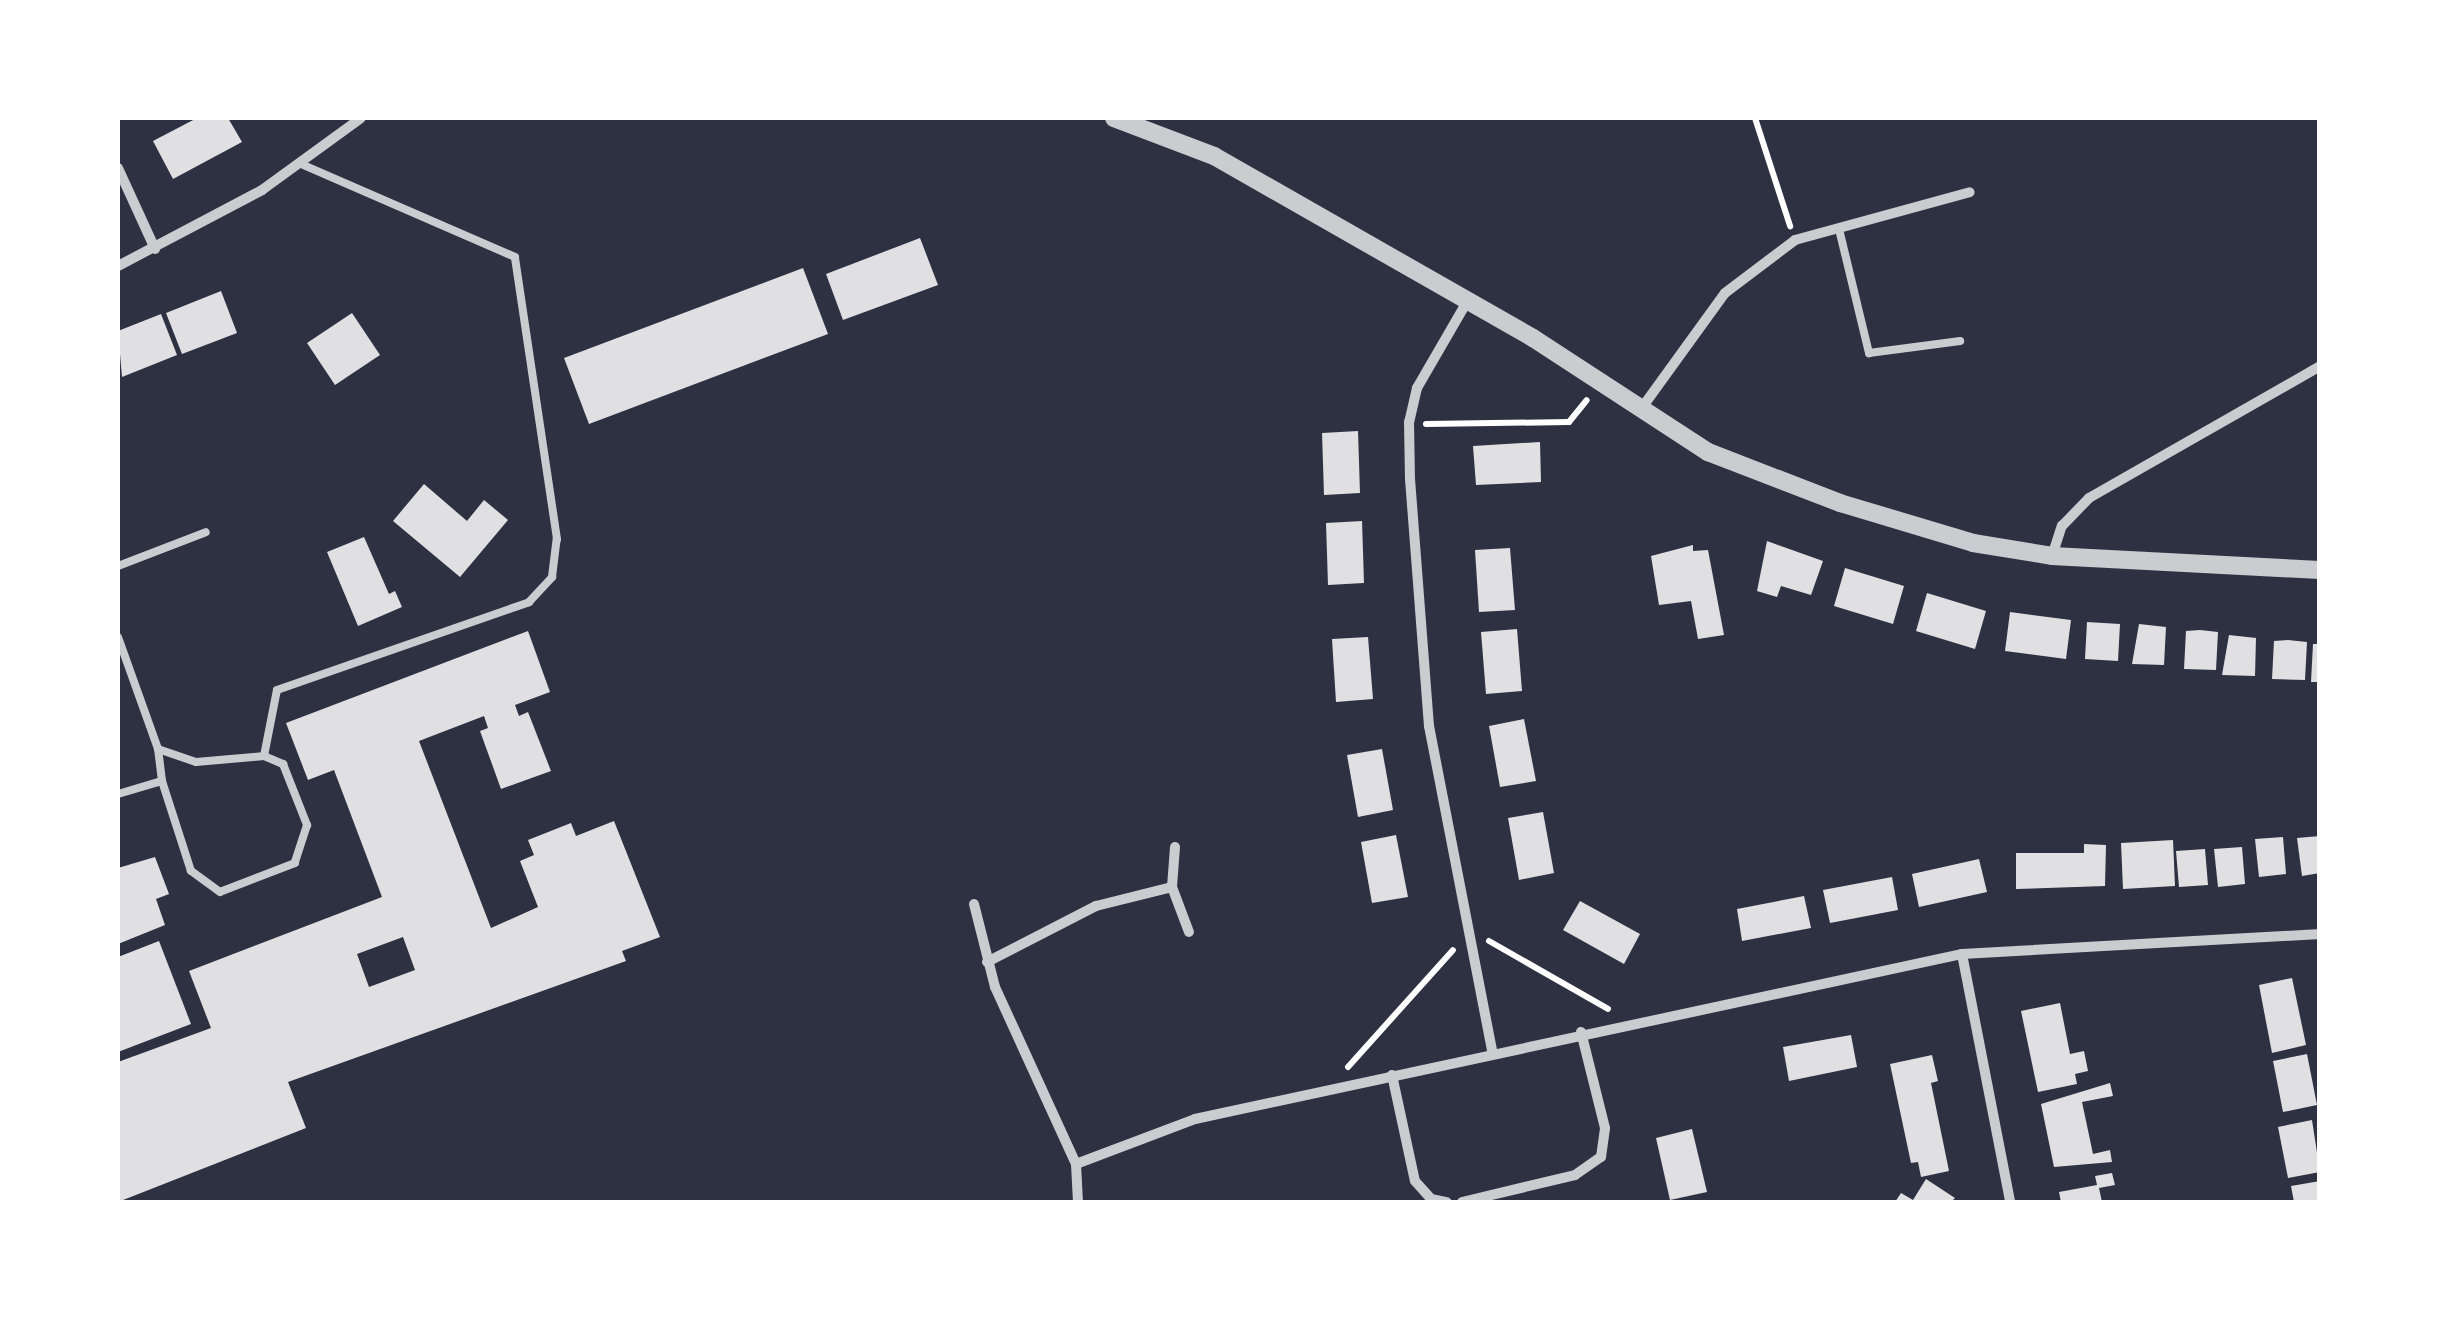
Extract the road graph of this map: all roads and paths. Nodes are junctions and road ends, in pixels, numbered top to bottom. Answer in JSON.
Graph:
{"nodes":[{"id":1,"x":361,"y":118,"type":"edge"},
{"id":2,"x":1114,"y":118,"type":"edge"},
{"id":3,"x":1755,"y":118,"type":"edge"},
{"id":4,"x":301,"y":164,"type":"junction"},
{"id":5,"x":118,"y":168,"type":"edge"},
{"id":6,"x":1970,"y":192,"type":"dead end"},
{"id":7,"x":1839,"y":229,"type":"junction"},
{"id":8,"x":1795,"y":240,"type":"junction"},
{"id":9,"x":155,"y":249,"type":"junction"},
{"id":10,"x":118,"y":266,"type":"edge"},
{"id":11,"x":1468,"y":300,"type":"junction"},
{"id":12,"x":1960,"y":341,"type":"dead end"},
{"id":13,"x":2320,"y":366,"type":"edge"},
{"id":14,"x":1601,"y":383,"type":"junction"},
{"id":15,"x":1641,"y":410,"type":"junction"},
{"id":16,"x":1409,"y":422,"type":"junction"},
{"id":17,"x":206,"y":532,"type":"dead end"},
{"id":18,"x":2052,"y":556,"type":"junction"},
{"id":19,"x":118,"y":566,"type":"edge"},
{"id":20,"x":2320,"y":570,"type":"edge"},
{"id":21,"x":118,"y":637,"type":"edge"},
{"id":22,"x":158,"y":749,"type":"junction"},
{"id":23,"x":264,"y":756,"type":"junction"},
{"id":24,"x":162,"y":782,"type":"junction"},
{"id":25,"x":118,"y":794,"type":"edge"},
{"id":26,"x":1175,"y":848,"type":"dead end"},
{"id":27,"x":1172,"y":887,"type":"junction"},
{"id":28,"x":974,"y":904,"type":"dead end"},
{"id":29,"x":1189,"y":932,"type":"dead end"},
{"id":30,"x":2320,"y":934,"type":"edge"},
{"id":31,"x":1470,"y":944,"type":"junction"},
{"id":32,"x":1962,"y":954,"type":"junction"},
{"id":33,"x":986,"y":962,"type":"junction"},
{"id":34,"x":1598,"y":1004,"type":"dead end"},
{"id":35,"x":1582,"y":1032,"type":"junction"},
{"id":36,"x":1492,"y":1050,"type":"junction"},
{"id":37,"x":1392,"y":1075,"type":"junction"},
{"id":38,"x":1327,"y":1090,"type":"junction"},
{"id":39,"x":1076,"y":1164,"type":"junction"},
{"id":40,"x":1078,"y":1202,"type":"edge"},
{"id":41,"x":1448,"y":1202,"type":"edge"},
{"id":42,"x":1462,"y":1202,"type":"edge"},
{"id":43,"x":2010,"y":1202,"type":"edge"}],
"edges":[{"from":1,"to":4,"type":"street"},
{"from":2,"to":11,"type":"street"},
{"from":3,"to":8,"type":"path"},
{"from":4,"to":9,"type":"street"},
{"from":4,"to":23,"type":"lane"},
{"from":5,"to":9,"type":"street"},
{"from":6,"to":7,"type":"street"},
{"from":7,"to":8,"type":"street"},
{"from":7,"to":12,"type":"lane"},
{"from":8,"to":15,"type":"street"},
{"from":9,"to":10,"type":"street"},
{"from":11,"to":14,"type":"street"},
{"from":11,"to":16,"type":"street"},
{"from":13,"to":18,"type":"street"},
{"from":14,"to":15,"type":"street"},
{"from":14,"to":16,"type":"path"},
{"from":15,"to":18,"type":"street"},
{"from":16,"to":31,"type":"street"},
{"from":17,"to":19,"type":"lane"},
{"from":18,"to":20,"type":"street"},
{"from":21,"to":22,"type":"lane"},
{"from":22,"to":23,"type":"lane"},
{"from":22,"to":24,"type":"lane"},
{"from":23,"to":24,"type":"lane"},
{"from":24,"to":25,"type":"lane"},
{"from":26,"to":27,"type":"street"},
{"from":27,"to":29,"type":"street"},
{"from":27,"to":33,"type":"street"},
{"from":28,"to":33,"type":"street"},
{"from":30,"to":32,"type":"street"},
{"from":31,"to":34,"type":"path"},
{"from":31,"to":36,"type":"street"},
{"from":31,"to":38,"type":"path"},
{"from":32,"to":35,"type":"street"},
{"from":32,"to":43,"type":"street"},
{"from":33,"to":39,"type":"street"},
{"from":35,"to":36,"type":"street"},
{"from":35,"to":42,"type":"street"},
{"from":36,"to":37,"type":"street"},
{"from":37,"to":38,"type":"street"},
{"from":37,"to":41,"type":"street"},
{"from":38,"to":39,"type":"street"},
{"from":39,"to":40,"type":"street"}]}
